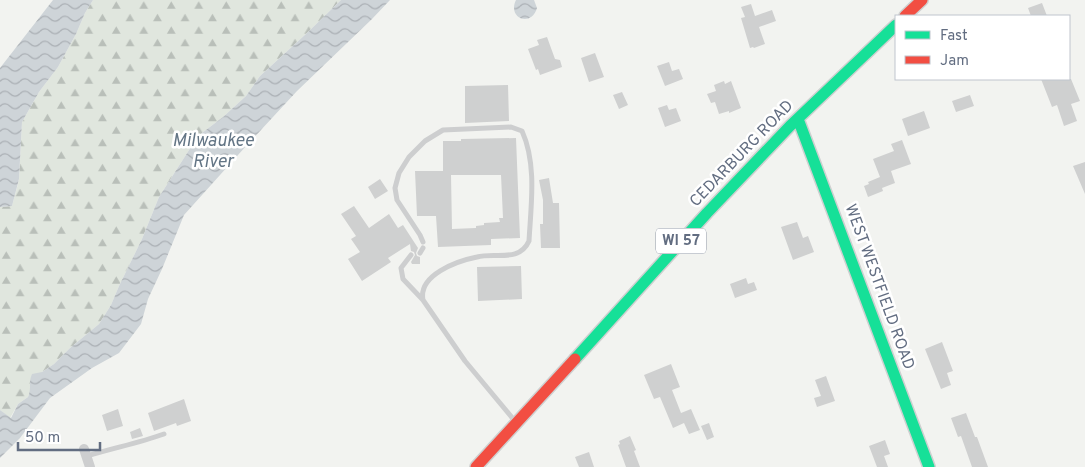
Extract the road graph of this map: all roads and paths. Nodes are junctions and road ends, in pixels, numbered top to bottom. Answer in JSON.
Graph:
{"nodes":[{"id":1,"x":922,"y":0,"type":"edge"},
{"id":2,"x":906,"y":15,"type":"edge"},
{"id":3,"x":895,"y":26,"type":"edge"},
{"id":4,"x":798,"y":119,"type":"junction"},
{"id":5,"x":422,"y":248,"type":"dead end"},
{"id":6,"x":411,"y":255,"type":"dead end"},
{"id":7,"x":423,"y":300,"type":"junction"},
{"id":8,"x":516,"y":423,"type":"junction"},
{"id":9,"x":164,"y":434,"type":"dead end"},
{"id":10,"x":85,"y":452,"type":"joint"},
{"id":11,"x":90,"y":467,"type":"edge"},
{"id":12,"x":476,"y":467,"type":"edge"},
{"id":13,"x":928,"y":467,"type":"edge"}],
"edges":[{"from":1,"to":2,"type":"main road"},
{"from":3,"to":4,"type":"main road","name":"CEDARBURG ROAD","number":"WI 57"},
{"from":4,"to":8,"type":"main road","name":"CEDARBURG ROAD","number":"WI 57"},
{"from":4,"to":13,"type":"main road","name":"WEST WESTFIELD ROAD"},
{"from":5,"to":7,"type":"lane"},
{"from":6,"to":7,"type":"lane"},
{"from":7,"to":8,"type":"lane"},
{"from":8,"to":12,"type":"main road","name":"CEDARBURG ROAD","number":"WI 57"},
{"from":9,"to":10,"type":"lane"},
{"from":10,"to":11,"type":"street"}]}
